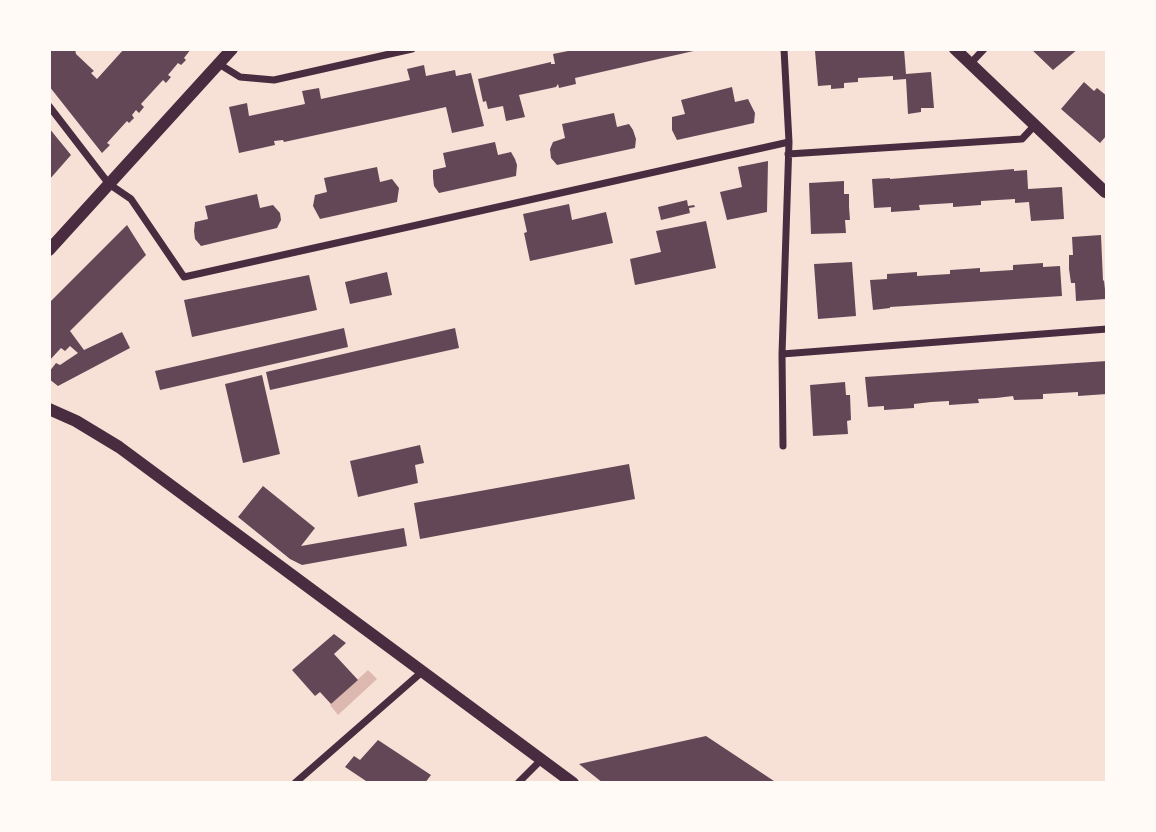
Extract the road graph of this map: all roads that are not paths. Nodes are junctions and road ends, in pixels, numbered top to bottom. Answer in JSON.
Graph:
{"nodes":[{"id":1,"x":232,"y":49,"type":"edge"},
{"id":2,"x":412,"y":49,"type":"edge"},
{"id":3,"x":783,"y":49,"type":"edge"},
{"id":4,"x":955,"y":49,"type":"edge"},
{"id":5,"x":984,"y":49,"type":"edge"},
{"id":6,"x":219,"y":64,"type":"junction"},
{"id":7,"x":970,"y":64,"type":"junction"},
{"id":8,"x":49,"y":106,"type":"edge"},
{"id":9,"x":1035,"y":125,"type":"junction"},
{"id":10,"x":789,"y":142,"type":"junction"},
{"id":11,"x":788,"y":154,"type":"junction"},
{"id":12,"x":109,"y":184,"type":"junction"},
{"id":13,"x":1107,"y":192,"type":"edge"},
{"id":14,"x":49,"y":250,"type":"edge"},
{"id":15,"x":1107,"y":329,"type":"edge"},
{"id":16,"x":782,"y":354,"type":"junction"},
{"id":17,"x":49,"y":409,"type":"edge"},
{"id":18,"x":783,"y":446,"type":"dead end"},
{"id":19,"x":423,"y":671,"type":"junction"},
{"id":20,"x":542,"y":759,"type":"junction"},
{"id":21,"x":295,"y":783,"type":"edge"},
{"id":22,"x":519,"y":783,"type":"edge"},
{"id":23,"x":573,"y":783,"type":"edge"}],
"edges":[{"from":1,"to":6,"type":"street"},
{"from":2,"to":6,"type":"street"},
{"from":3,"to":10,"type":"street"},
{"from":4,"to":7,"type":"street"},
{"from":5,"to":7,"type":"street"},
{"from":6,"to":12,"type":"street"},
{"from":7,"to":9,"type":"street"},
{"from":8,"to":12,"type":"street"},
{"from":9,"to":11,"type":"street"},
{"from":9,"to":13,"type":"street"},
{"from":10,"to":11,"type":"street"},
{"from":10,"to":12,"type":"street"},
{"from":11,"to":16,"type":"street"},
{"from":12,"to":14,"type":"street"},
{"from":15,"to":16,"type":"street"},
{"from":16,"to":18,"type":"street"},
{"from":17,"to":19,"type":"street"},
{"from":19,"to":20,"type":"street"},
{"from":19,"to":21,"type":"street"},
{"from":20,"to":22,"type":"street"},
{"from":20,"to":23,"type":"street"}]}
